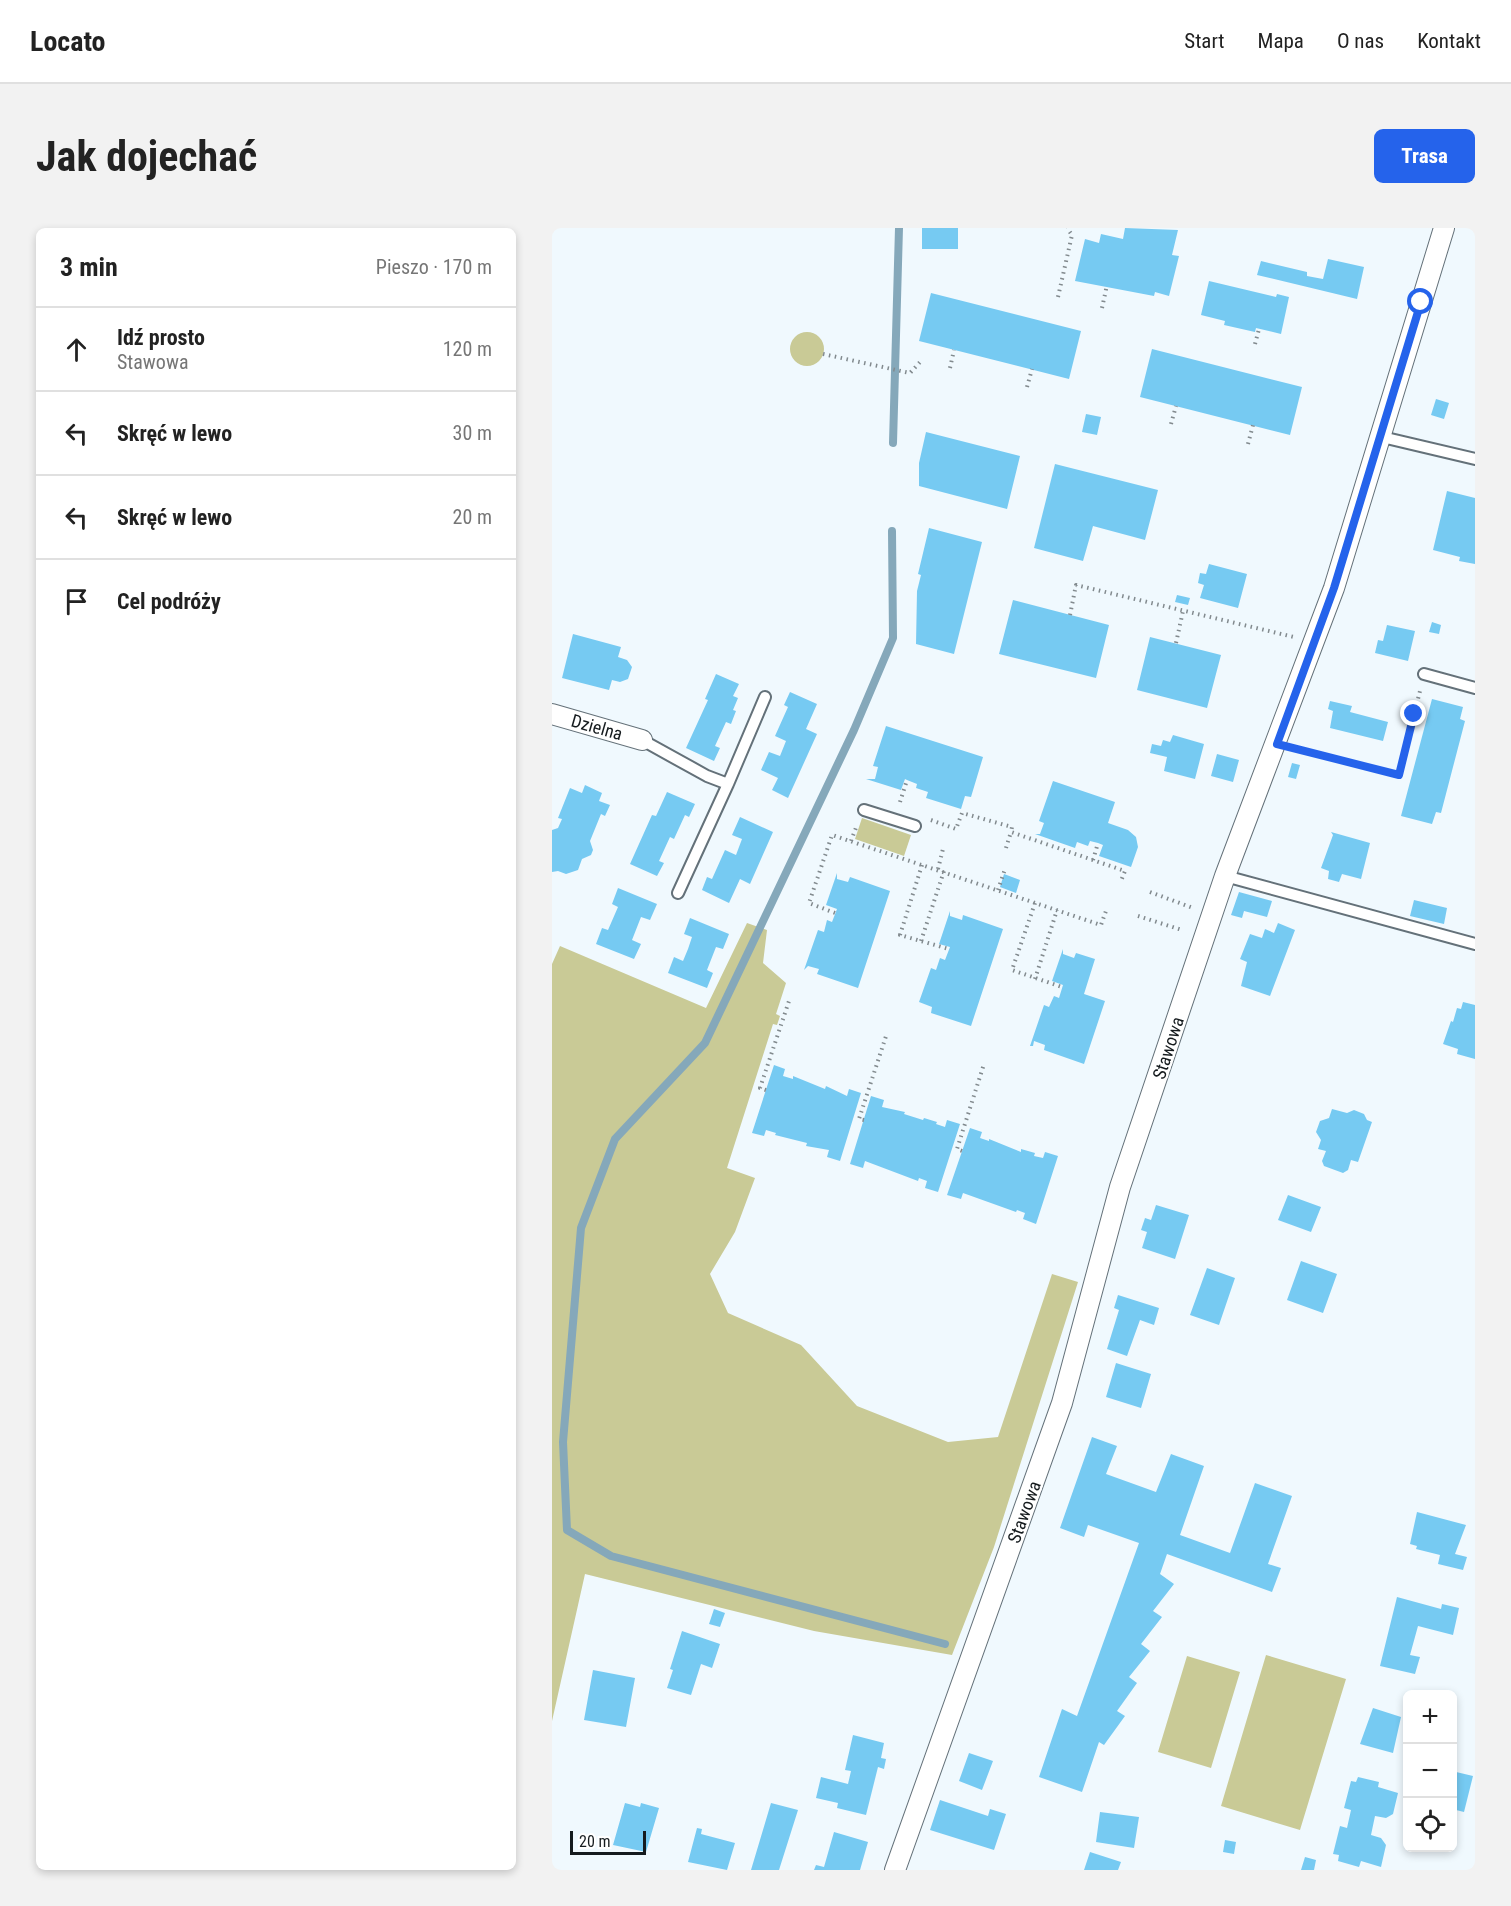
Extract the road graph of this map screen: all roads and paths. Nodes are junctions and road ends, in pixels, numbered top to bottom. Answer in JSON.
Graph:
{"nodes":[{"id":1,"x":1067,"y":228,"type":"edge"},
{"id":2,"x":1444,"y":228,"type":"edge"},
{"id":3,"x":1107,"y":285,"type":"dead end"},
{"id":4,"x":1058,"y":297,"type":"dead end"},
{"id":5,"x":1102,"y":308,"type":"dead end"},
{"id":6,"x":1259,"y":329,"type":"dead end"},
{"id":7,"x":1255,"y":344,"type":"dead end"},
{"id":8,"x":954,"y":350,"type":"dead end"},
{"id":9,"x":823,"y":354,"type":"dead end"},
{"id":10,"x":921,"y":361,"type":"dead end"},
{"id":11,"x":950,"y":368,"type":"dead end"},
{"id":12,"x":1032,"y":369,"type":"dead end"},
{"id":13,"x":1027,"y":387,"type":"dead end"},
{"id":14,"x":1176,"y":406,"type":"dead end"},
{"id":15,"x":1171,"y":424,"type":"dead end"},
{"id":16,"x":1253,"y":425,"type":"dead end"},
{"id":17,"x":1382,"y":436,"type":"junction"},
{"id":18,"x":1248,"y":444,"type":"dead end"},
{"id":19,"x":1475,"y":459,"type":"edge"},
{"id":20,"x":1183,"y":611,"type":"junction"},
{"id":21,"x":1070,"y":615,"type":"dead end"},
{"id":22,"x":1316,"y":634,"type":"junction"},
{"id":23,"x":1176,"y":643,"type":"dead end"},
{"id":24,"x":1424,"y":674,"type":"joint"},
{"id":25,"x":1475,"y":688,"type":"edge"},
{"id":26,"x":765,"y":697,"type":"dead end"},
{"id":27,"x":552,"y":714,"type":"edge"},
{"id":28,"x":642,"y":740,"type":"joint"},
{"id":29,"x":1277,"y":744,"type":"junction"},
{"id":30,"x":907,"y":780,"type":"dead end"},
{"id":31,"x":728,"y":784,"type":"junction"},
{"id":32,"x":898,"y":808,"type":"dead end"},
{"id":33,"x":862,"y":815,"type":"joint"},
{"id":34,"x":929,"y":820,"type":"dead end"},
{"id":35,"x":915,"y":826,"type":"dead end"},
{"id":36,"x":1011,"y":832,"type":"junction"},
{"id":37,"x":851,"y":841,"type":"junction"},
{"id":38,"x":1098,"y":843,"type":"dead end"},
{"id":39,"x":1006,"y":848,"type":"dead end"},
{"id":40,"x":943,"y":849,"type":"dead end"},
{"id":41,"x":1093,"y":860,"type":"junction"},
{"id":42,"x":922,"y":865,"type":"junction"},
{"id":43,"x":938,"y":869,"type":"junction"},
{"id":44,"x":1005,"y":869,"type":"dead end"},
{"id":45,"x":944,"y":871,"type":"junction"},
{"id":46,"x":1225,"y":876,"type":"junction"},
{"id":47,"x":1121,"y":881,"type":"dead end"},
{"id":48,"x":998,"y":890,"type":"junction"},
{"id":49,"x":1150,"y":892,"type":"dead end"},
{"id":50,"x":678,"y":893,"type":"dead end"},
{"id":51,"x":1035,"y":903,"type":"junction"},
{"id":52,"x":1107,"y":908,"type":"dead end"},
{"id":53,"x":1196,"y":909,"type":"dead end"},
{"id":54,"x":1057,"y":910,"type":"junction"},
{"id":55,"x":835,"y":913,"type":"dead end"},
{"id":56,"x":1138,"y":916,"type":"dead end"},
{"id":57,"x":1182,"y":930,"type":"dead end"},
{"id":58,"x":921,"y":941,"type":"junction"},
{"id":59,"x":1475,"y":944,"type":"edge"},
{"id":60,"x":949,"y":949,"type":"dead end"},
{"id":61,"x":1035,"y":979,"type":"junction"},
{"id":62,"x":1062,"y":987,"type":"dead end"},
{"id":63,"x":790,"y":998,"type":"dead end"},
{"id":64,"x":886,"y":1033,"type":"dead end"},
{"id":65,"x":984,"y":1064,"type":"dead end"},
{"id":66,"x":766,"y":1090,"type":"dead end"},
{"id":67,"x":864,"y":1120,"type":"dead end"},
{"id":68,"x":962,"y":1151,"type":"dead end"},
{"id":69,"x":895,"y":1870,"type":"edge"}],
"edges":[{"from":1,"to":4,"type":"path"},
{"from":2,"to":17,"type":"street","name":"Stawowa"},
{"from":3,"to":5,"type":"path"},
{"from":6,"to":7,"type":"path"},
{"from":8,"to":11,"type":"path"},
{"from":9,"to":10,"type":"path"},
{"from":12,"to":13,"type":"path"},
{"from":14,"to":15,"type":"path"},
{"from":16,"to":18,"type":"path"},
{"from":17,"to":19,"type":"lane"},
{"from":17,"to":22,"type":"street","name":"Stawowa"},
{"from":20,"to":21,"type":"path"},
{"from":20,"to":22,"type":"path"},
{"from":20,"to":23,"type":"path"},
{"from":22,"to":29,"type":"street","name":"Stawowa"},
{"from":24,"to":25,"type":"lane"},
{"from":24,"to":29,"type":"path"},
{"from":26,"to":31,"type":"lane"},
{"from":27,"to":28,"type":"street","name":"Dzielna"},
{"from":28,"to":31,"type":"lane"},
{"from":29,"to":46,"type":"street","name":"Stawowa"},
{"from":30,"to":32,"type":"path"},
{"from":31,"to":50,"type":"lane"},
{"from":33,"to":35,"type":"lane"},
{"from":33,"to":37,"type":"path"},
{"from":34,"to":36,"type":"path"},
{"from":36,"to":39,"type":"path"},
{"from":36,"to":41,"type":"path"},
{"from":37,"to":42,"type":"path"},
{"from":37,"to":55,"type":"path"},
{"from":38,"to":41,"type":"path"},
{"from":40,"to":43,"type":"path"},
{"from":41,"to":47,"type":"path"},
{"from":42,"to":43,"type":"path"},
{"from":42,"to":58,"type":"path"},
{"from":43,"to":45,"type":"path"},
{"from":44,"to":48,"type":"path"},
{"from":45,"to":48,"type":"path"},
{"from":45,"to":58,"type":"path"},
{"from":46,"to":59,"type":"lane"},
{"from":46,"to":69,"type":"street","name":"Stawowa"},
{"from":48,"to":51,"type":"path"},
{"from":49,"to":53,"type":"path"},
{"from":51,"to":54,"type":"path"},
{"from":51,"to":61,"type":"path"},
{"from":52,"to":54,"type":"path"},
{"from":54,"to":61,"type":"path"},
{"from":56,"to":57,"type":"path"},
{"from":58,"to":60,"type":"path"},
{"from":61,"to":62,"type":"path"},
{"from":63,"to":66,"type":"path"},
{"from":64,"to":67,"type":"path"},
{"from":65,"to":68,"type":"path"}]}
